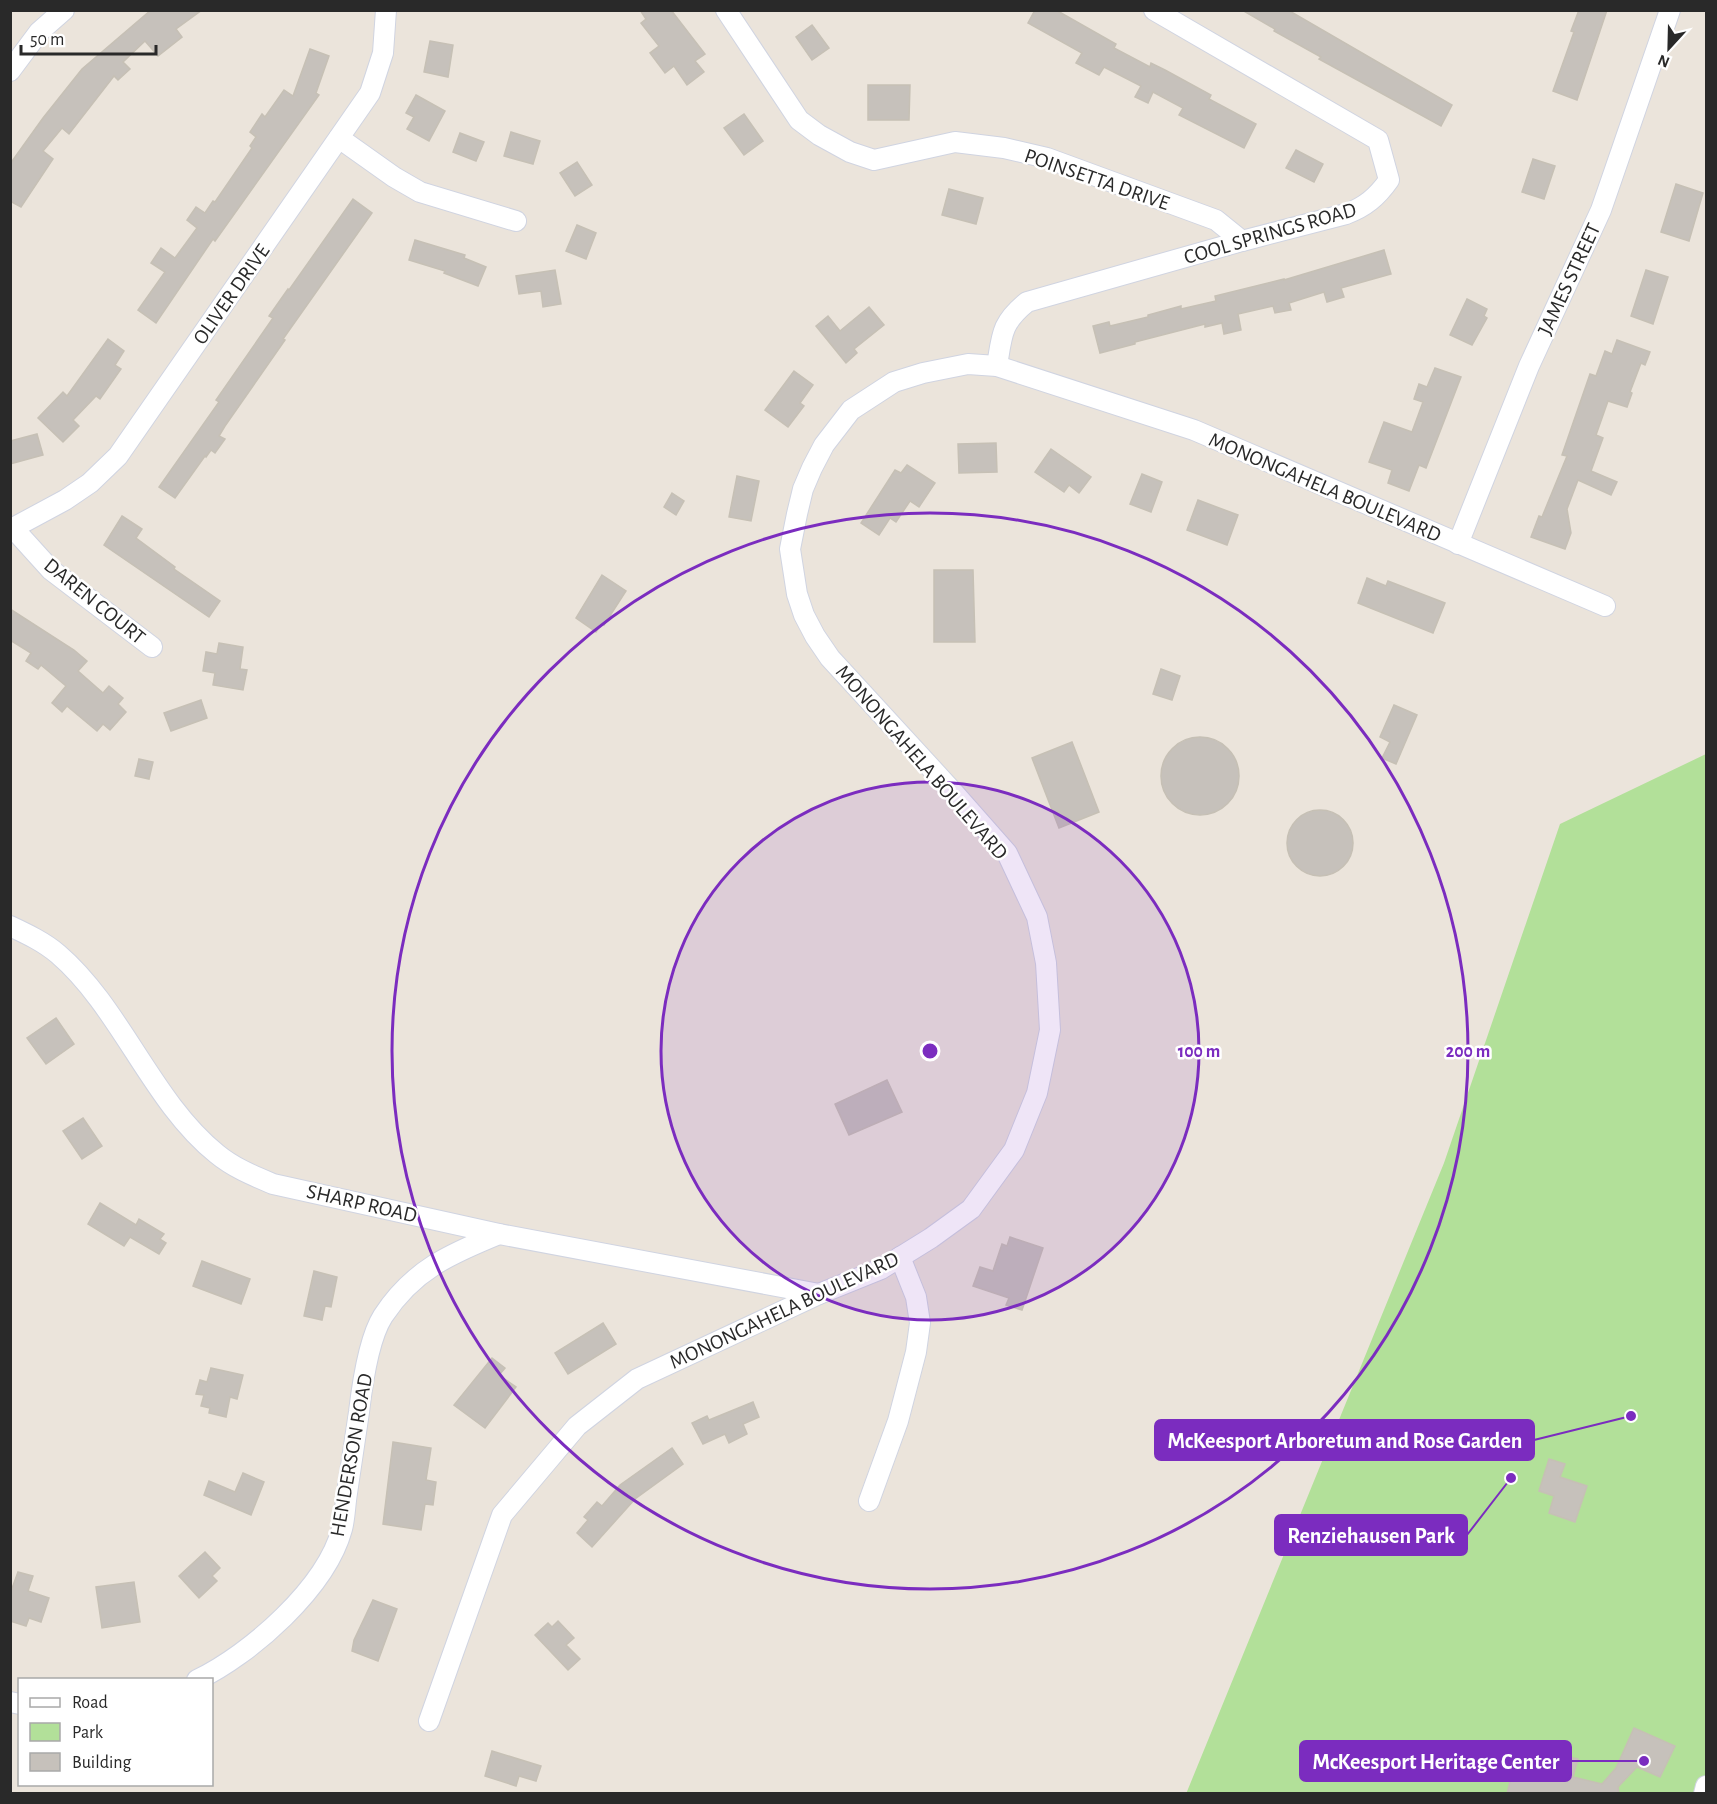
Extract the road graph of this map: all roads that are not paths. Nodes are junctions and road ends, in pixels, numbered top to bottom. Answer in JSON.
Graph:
{"nodes":[{"id":1,"x":64,"y":10,"type":"edge"},
{"id":2,"x":386,"y":10,"type":"edge"},
{"id":3,"x":726,"y":10,"type":"edge"},
{"id":4,"x":1154,"y":10,"type":"edge"},
{"id":5,"x":1670,"y":10,"type":"edge"},
{"id":6,"x":10,"y":71,"type":"edge"},
{"id":7,"x":339,"y":138,"type":"junction"},
{"id":8,"x":516,"y":221,"type":"dead end"},
{"id":9,"x":1242,"y":241,"type":"junction"},
{"id":10,"x":997,"y":366,"type":"junction"},
{"id":11,"x":12,"y":528,"type":"edge"},
{"id":12,"x":1458,"y":544,"type":"junction"},
{"id":13,"x":1605,"y":606,"type":"dead end"},
{"id":14,"x":152,"y":647,"type":"dead end"},
{"id":15,"x":10,"y":926,"type":"edge"},
{"id":16,"x":499,"y":1234,"type":"junction"},
{"id":17,"x":900,"y":1257,"type":"junction"},
{"id":18,"x":819,"y":1294,"type":"junction"},
{"id":19,"x":869,"y":1501,"type":"dead end"},
{"id":20,"x":201,"y":1678,"type":"edge"},
{"id":21,"x":429,"y":1721,"type":"dead end"},
{"id":22,"x":1707,"y":1786,"type":"edge"},
{"id":23,"x":1704,"y":1794,"type":"edge"}],
"edges":[{"from":1,"to":6,"type":"street"},
{"from":2,"to":7,"type":"street","name":"OLIVER DRIVE"},
{"from":3,"to":9,"type":"street","name":"POINSETTA DRIVE"},
{"from":4,"to":9,"type":"street","name":"COOL SPRINGS ROAD"},
{"from":5,"to":12,"type":"street","name":"JAMES STREET"},
{"from":7,"to":8,"type":"street"},
{"from":7,"to":11,"type":"street","name":"OLIVER DRIVE"},
{"from":9,"to":10,"type":"street","name":"COOL SPRINGS ROAD"},
{"from":10,"to":12,"type":"street","name":"MONONGAHELA BOULEVARD"},
{"from":10,"to":17,"type":"street","name":"MONONGAHELA BOULEVARD"},
{"from":11,"to":14,"type":"street","name":"DAREN COURT"},
{"from":12,"to":13,"type":"street","name":"MONONGAHELA BOULEVARD"},
{"from":15,"to":16,"type":"street","name":"SHARP ROAD"},
{"from":16,"to":18,"type":"street","name":"SHARP ROAD"},
{"from":16,"to":20,"type":"street","name":"HENDERSON ROAD"},
{"from":17,"to":18,"type":"street","name":"MONONGAHELA BOULEVARD"},
{"from":17,"to":19,"type":"street"},
{"from":18,"to":21,"type":"street","name":"MONONGAHELA BOULEVARD"},
{"from":22,"to":23,"type":"street"}]}
